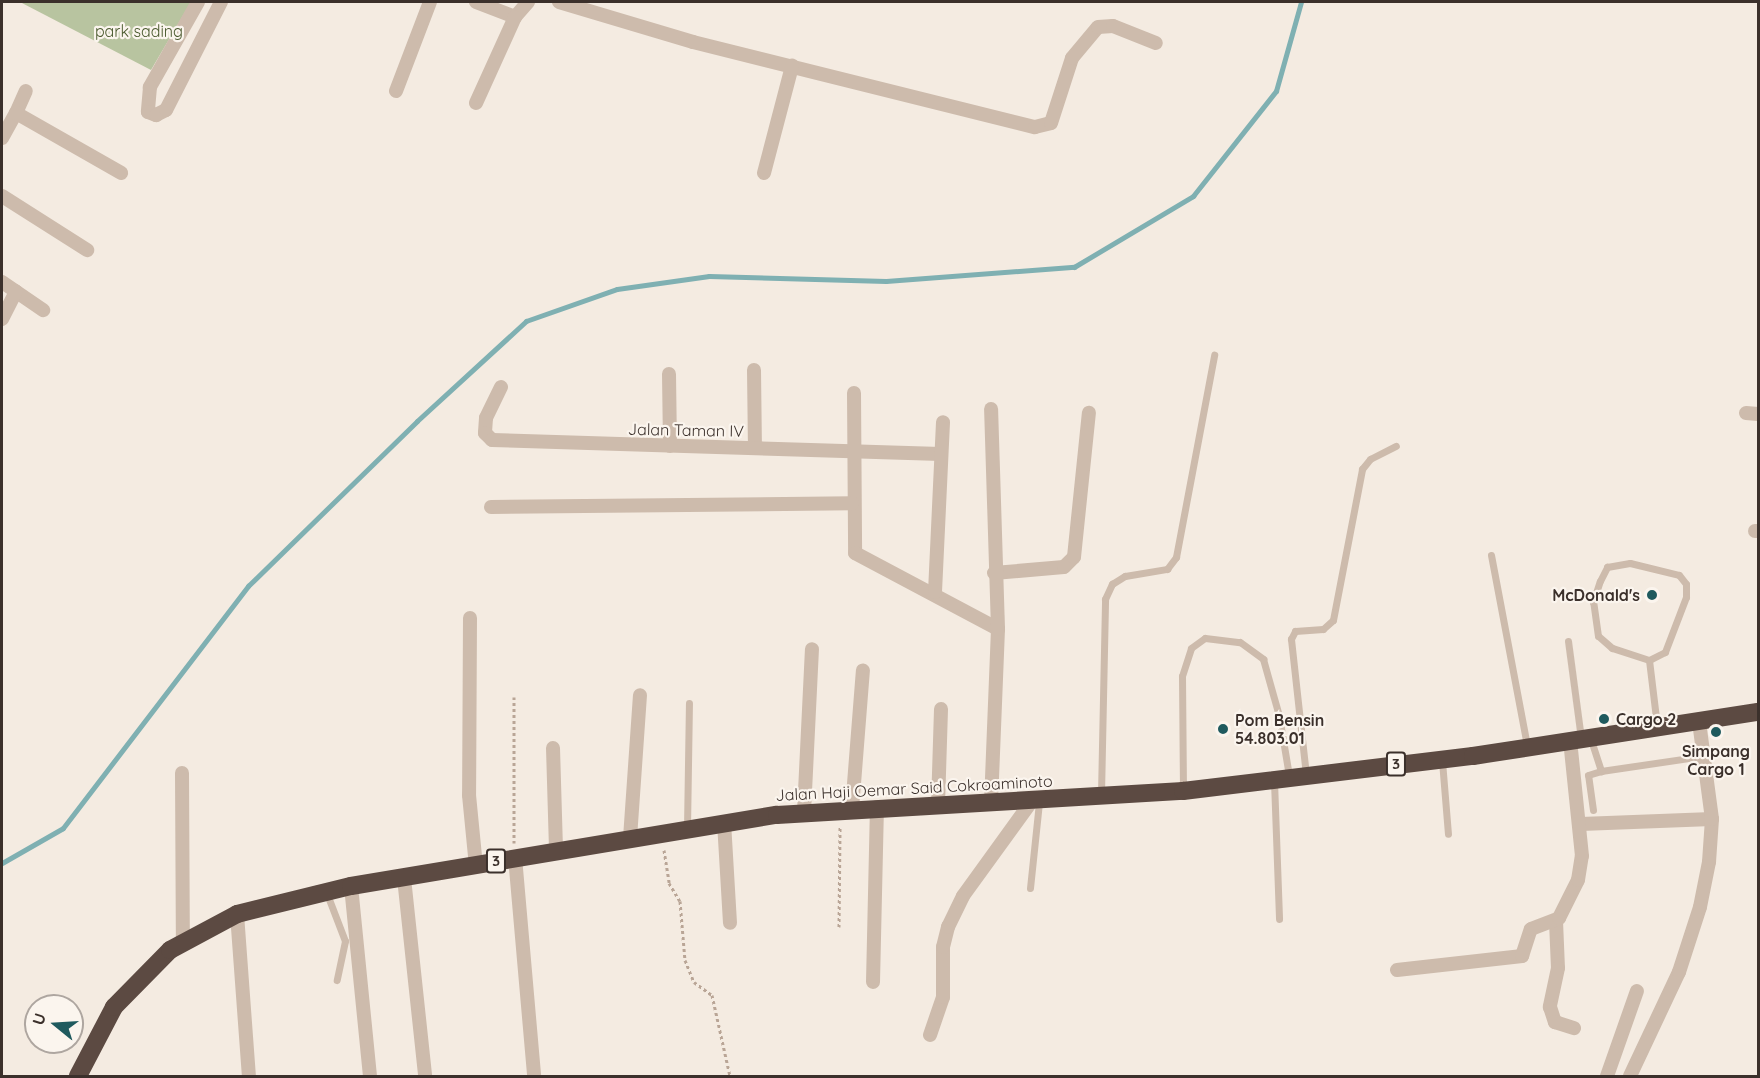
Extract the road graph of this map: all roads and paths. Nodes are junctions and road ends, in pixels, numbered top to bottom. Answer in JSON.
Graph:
{"nodes":[{"id":1,"x":198,"y":2,"type":"edge"},
{"id":2,"x":221,"y":2,"type":"edge"},
{"id":3,"x":430,"y":2,"type":"edge"},
{"id":4,"x":476,"y":2,"type":"edge"},
{"id":5,"x":528,"y":2,"type":"edge"},
{"id":6,"x":559,"y":2,"type":"edge"},
{"id":7,"x":515,"y":17,"type":"junction"},
{"id":8,"x":1156,"y":43,"type":"dead end"},
{"id":9,"x":792,"y":66,"type":"junction"},
{"id":10,"x":26,"y":91,"type":"dead end"},
{"id":11,"x":396,"y":91,"type":"dead end"},
{"id":12,"x":476,"y":103,"type":"dead end"},
{"id":13,"x":16,"y":113,"type":"junction"},
{"id":14,"x":2,"y":138,"type":"edge"},
{"id":15,"x":121,"y":173,"type":"dead end"},
{"id":16,"x":764,"y":173,"type":"dead end"},
{"id":17,"x":2,"y":196,"type":"edge"},
{"id":18,"x":87,"y":250,"type":"dead end"},
{"id":19,"x":2,"y":282,"type":"edge"},
{"id":20,"x":16,"y":291,"type":"junction"},
{"id":21,"x":43,"y":309,"type":"dead end"},
{"id":22,"x":2,"y":319,"type":"edge"},
{"id":23,"x":1214,"y":356,"type":"dead end"},
{"id":24,"x":754,"y":370,"type":"dead end"},
{"id":25,"x":669,"y":375,"type":"dead end"},
{"id":26,"x":501,"y":387,"type":"dead end"},
{"id":27,"x":854,"y":393,"type":"dead end"},
{"id":28,"x":991,"y":409,"type":"dead end"},
{"id":29,"x":1089,"y":413,"type":"dead end"},
{"id":30,"x":943,"y":422,"type":"dead end"},
{"id":31,"x":669,"y":446,"type":"junction"},
{"id":32,"x":1395,"y":446,"type":"dead end"},
{"id":33,"x":755,"y":448,"type":"junction"},
{"id":34,"x":852,"y":450,"type":"junction"},
{"id":35,"x":941,"y":454,"type":"junction"},
{"id":36,"x":852,"y":503,"type":"junction"},
{"id":37,"x":491,"y":507,"type":"dead end"},
{"id":38,"x":1491,"y":555,"type":"dead end"},
{"id":39,"x":994,"y":573,"type":"junction"},
{"id":40,"x":935,"y":592,"type":"junction"},
{"id":41,"x":470,"y":618,"type":"dead end"},
{"id":42,"x":998,"y":629,"type":"junction"},
{"id":43,"x":1568,"y":641,"type":"dead end"},
{"id":44,"x":812,"y":650,"type":"dead end"},
{"id":45,"x":1649,"y":660,"type":"junction"},
{"id":46,"x":863,"y":670,"type":"dead end"},
{"id":47,"x":640,"y":695,"type":"dead end"},
{"id":48,"x":514,"y":698,"type":"dead end"},
{"id":49,"x":689,"y":703,"type":"dead end"},
{"id":50,"x":941,"y":709,"type":"dead end"},
{"id":51,"x":1758,"y":712,"type":"edge"},
{"id":52,"x":1698,"y":722,"type":"junction"},
{"id":53,"x":1657,"y":729,"type":"junction"},
{"id":54,"x":1580,"y":738,"type":"junction"},
{"id":55,"x":1527,"y":746,"type":"junction"},
{"id":56,"x":553,"y":748,"type":"dead end"},
{"id":57,"x":1702,"y":756,"type":"junction"},
{"id":58,"x":1442,"y":759,"type":"junction"},
{"id":59,"x":1601,"y":771,"type":"junction"},
{"id":60,"x":182,"y":773,"type":"dead end"},
{"id":61,"x":1581,"y":776,"type":"junction"},
{"id":62,"x":1289,"y":778,"type":"junction"},
{"id":63,"x":1182,"y":791,"type":"junction"},
{"id":64,"x":1101,"y":796,"type":"junction"},
{"id":65,"x":1035,"y":802,"type":"junction"},
{"id":66,"x":991,"y":803,"type":"junction"},
{"id":67,"x":938,"y":805,"type":"junction"},
{"id":68,"x":877,"y":807,"type":"junction"},
{"id":69,"x":846,"y":810,"type":"junction"},
{"id":70,"x":1593,"y":810,"type":"dead end"},
{"id":71,"x":804,"y":812,"type":"junction"},
{"id":72,"x":1712,"y":819,"type":"junction"},
{"id":73,"x":724,"y":822,"type":"junction"},
{"id":74,"x":1581,"y":824,"type":"junction"},
{"id":75,"x":687,"y":828,"type":"junction"},
{"id":76,"x":662,"y":833,"type":"junction"},
{"id":77,"x":1448,"y":834,"type":"dead end"},
{"id":78,"x":630,"y":838,"type":"junction"},
{"id":79,"x":556,"y":851,"type":"junction"},
{"id":80,"x":515,"y":857,"type":"junction"},
{"id":81,"x":476,"y":866,"type":"junction"},
{"id":82,"x":404,"y":878,"type":"junction"},
{"id":83,"x":351,"y":886,"type":"junction"},
{"id":84,"x":1030,"y":888,"type":"dead end"},
{"id":85,"x":326,"y":892,"type":"junction"},
{"id":86,"x":237,"y":914,"type":"junction"},
{"id":87,"x":1279,"y":919,"type":"dead end"},
{"id":88,"x":1556,"y":921,"type":"junction"},
{"id":89,"x":730,"y":923,"type":"dead end"},
{"id":90,"x":839,"y":927,"type":"dead end"},
{"id":91,"x":183,"y":941,"type":"junction"},
{"id":92,"x":1397,"y":970,"type":"dead end"},
{"id":93,"x":337,"y":980,"type":"dead end"},
{"id":94,"x":873,"y":982,"type":"dead end"},
{"id":95,"x":1637,"y":991,"type":"dead end"},
{"id":96,"x":1574,"y":1028,"type":"dead end"},
{"id":97,"x":930,"y":1035,"type":"dead end"},
{"id":98,"x":78,"y":1077,"type":"edge"},
{"id":99,"x":249,"y":1077,"type":"edge"},
{"id":100,"x":370,"y":1077,"type":"edge"},
{"id":101,"x":425,"y":1077,"type":"edge"},
{"id":102,"x":534,"y":1077,"type":"edge"},
{"id":103,"x":730,"y":1077,"type":"edge"},
{"id":104,"x":1607,"y":1077,"type":"edge"},
{"id":105,"x":1630,"y":1077,"type":"edge"}],
"edges":[{"from":1,"to":2,"type":"street"},
{"from":3,"to":11,"type":"street"},
{"from":4,"to":7,"type":"street"},
{"from":5,"to":7,"type":"street"},
{"from":6,"to":9,"type":"street"},
{"from":7,"to":12,"type":"street"},
{"from":8,"to":9,"type":"street"},
{"from":9,"to":16,"type":"street"},
{"from":10,"to":13,"type":"street"},
{"from":13,"to":14,"type":"street"},
{"from":13,"to":15,"type":"street"},
{"from":17,"to":18,"type":"street"},
{"from":19,"to":20,"type":"street"},
{"from":20,"to":21,"type":"street"},
{"from":20,"to":22,"type":"street"},
{"from":23,"to":64,"type":"lane"},
{"from":24,"to":33,"type":"street"},
{"from":25,"to":31,"type":"street"},
{"from":26,"to":31,"type":"street","name":"Jalan Taman IV"},
{"from":27,"to":34,"type":"street"},
{"from":28,"to":39,"type":"street"},
{"from":29,"to":39,"type":"street"},
{"from":30,"to":35,"type":"street"},
{"from":31,"to":33,"type":"street","name":"Jalan Taman IV"},
{"from":32,"to":62,"type":"lane"},
{"from":33,"to":34,"type":"street","name":"Jalan Taman IV"},
{"from":34,"to":35,"type":"street","name":"Jalan Taman IV"},
{"from":34,"to":36,"type":"street"},
{"from":35,"to":40,"type":"street"},
{"from":36,"to":37,"type":"street"},
{"from":36,"to":40,"type":"street"},
{"from":38,"to":55,"type":"lane"},
{"from":39,"to":42,"type":"street"},
{"from":40,"to":42,"type":"street"},
{"from":41,"to":81,"type":"street"},
{"from":42,"to":66,"type":"street"},
{"from":43,"to":54,"type":"lane"},
{"from":44,"to":71,"type":"street"},
{"from":45,"to":45,"type":"lane"},
{"from":45,"to":53,"type":"lane"},
{"from":46,"to":69,"type":"street"},
{"from":47,"to":78,"type":"street"},
{"from":48,"to":80,"type":"path"},
{"from":49,"to":75,"type":"lane"},
{"from":50,"to":67,"type":"street"},
{"from":51,"to":52,"type":"highway","name":"Jalan Haji Oemar Said Cokroaminoto","number":"3"},
{"from":52,"to":53,"type":"highway","name":"Jalan Haji Oemar Said Cokroaminoto","number":"3"},
{"from":52,"to":57,"type":"street"},
{"from":53,"to":54,"type":"highway","name":"Jalan Haji Oemar Said Cokroaminoto","number":"3"},
{"from":54,"to":55,"type":"highway","name":"Jalan Haji Oemar Said Cokroaminoto","number":"3"},
{"from":54,"to":59,"type":"lane"},
{"from":54,"to":61,"type":"street"},
{"from":55,"to":58,"type":"highway","name":"Jalan Haji Oemar Said Cokroaminoto","number":"3"},
{"from":56,"to":79,"type":"street"},
{"from":57,"to":59,"type":"lane"},
{"from":57,"to":72,"type":"street"},
{"from":58,"to":62,"type":"highway","name":"Jalan Haji Oemar Said Cokroaminoto","number":"3"},
{"from":58,"to":77,"type":"lane"},
{"from":59,"to":61,"type":"lane"},
{"from":60,"to":91,"type":"street"},
{"from":61,"to":70,"type":"lane"},
{"from":61,"to":74,"type":"street"},
{"from":62,"to":63,"type":"highway","name":"Jalan Haji Oemar Said Cokroaminoto","number":"3"},
{"from":62,"to":63,"type":"lane"},
{"from":62,"to":87,"type":"lane"},
{"from":63,"to":64,"type":"highway","name":"Jalan Haji Oemar Said Cokroaminoto","number":"3"},
{"from":64,"to":65,"type":"highway","name":"Jalan Haji Oemar Said Cokroaminoto","number":"3"},
{"from":65,"to":66,"type":"highway","name":"Jalan Haji Oemar Said Cokroaminoto","number":"3"},
{"from":65,"to":84,"type":"lane"},
{"from":65,"to":97,"type":"street"},
{"from":66,"to":67,"type":"highway","name":"Jalan Haji Oemar Said Cokroaminoto","number":"3"},
{"from":67,"to":68,"type":"highway","name":"Jalan Haji Oemar Said Cokroaminoto","number":"3"},
{"from":68,"to":69,"type":"highway","name":"Jalan Haji Oemar Said Cokroaminoto","number":"3"},
{"from":68,"to":94,"type":"street"},
{"from":69,"to":71,"type":"highway","name":"Jalan Haji Oemar Said Cokroaminoto","number":"3"},
{"from":69,"to":90,"type":"path"},
{"from":71,"to":73,"type":"highway","name":"Jalan Haji Oemar Said Cokroaminoto","number":"3"},
{"from":72,"to":74,"type":"street"},
{"from":72,"to":105,"type":"street"},
{"from":73,"to":75,"type":"highway","name":"Jalan Haji Oemar Said Cokroaminoto","number":"3"},
{"from":73,"to":89,"type":"street"},
{"from":74,"to":88,"type":"street"},
{"from":75,"to":76,"type":"highway","name":"Jalan Haji Oemar Said Cokroaminoto","number":"3"},
{"from":76,"to":78,"type":"highway","name":"Jalan Haji Oemar Said Cokroaminoto","number":"3"},
{"from":76,"to":103,"type":"path"},
{"from":78,"to":79,"type":"highway","name":"Jalan Haji Oemar Said Cokroaminoto","number":"3"},
{"from":79,"to":80,"type":"highway","name":"Jalan Haji Oemar Said Cokroaminoto","number":"3"},
{"from":80,"to":81,"type":"highway","name":"Jalan Haji Oemar Said Cokroaminoto","number":"3"},
{"from":80,"to":102,"type":"street"},
{"from":81,"to":82,"type":"highway","name":"Jalan Haji Oemar Said Cokroaminoto","number":"3"},
{"from":82,"to":83,"type":"highway","name":"Jalan Haji Oemar Said Cokroaminoto","number":"3"},
{"from":82,"to":101,"type":"street"},
{"from":83,"to":85,"type":"highway","name":"Jalan Haji Oemar Said Cokroaminoto","number":"3"},
{"from":83,"to":100,"type":"street"},
{"from":85,"to":86,"type":"highway","name":"Jalan Haji Oemar Said Cokroaminoto","number":"3"},
{"from":85,"to":93,"type":"lane"},
{"from":86,"to":91,"type":"highway","name":"Jalan Haji Oemar Said Cokroaminoto","number":"3"},
{"from":86,"to":99,"type":"street"},
{"from":88,"to":92,"type":"street"},
{"from":88,"to":96,"type":"street"},
{"from":91,"to":98,"type":"highway","name":"Jalan Haji Oemar Said Cokroaminoto","number":"3"},
{"from":95,"to":104,"type":"street"}]}
